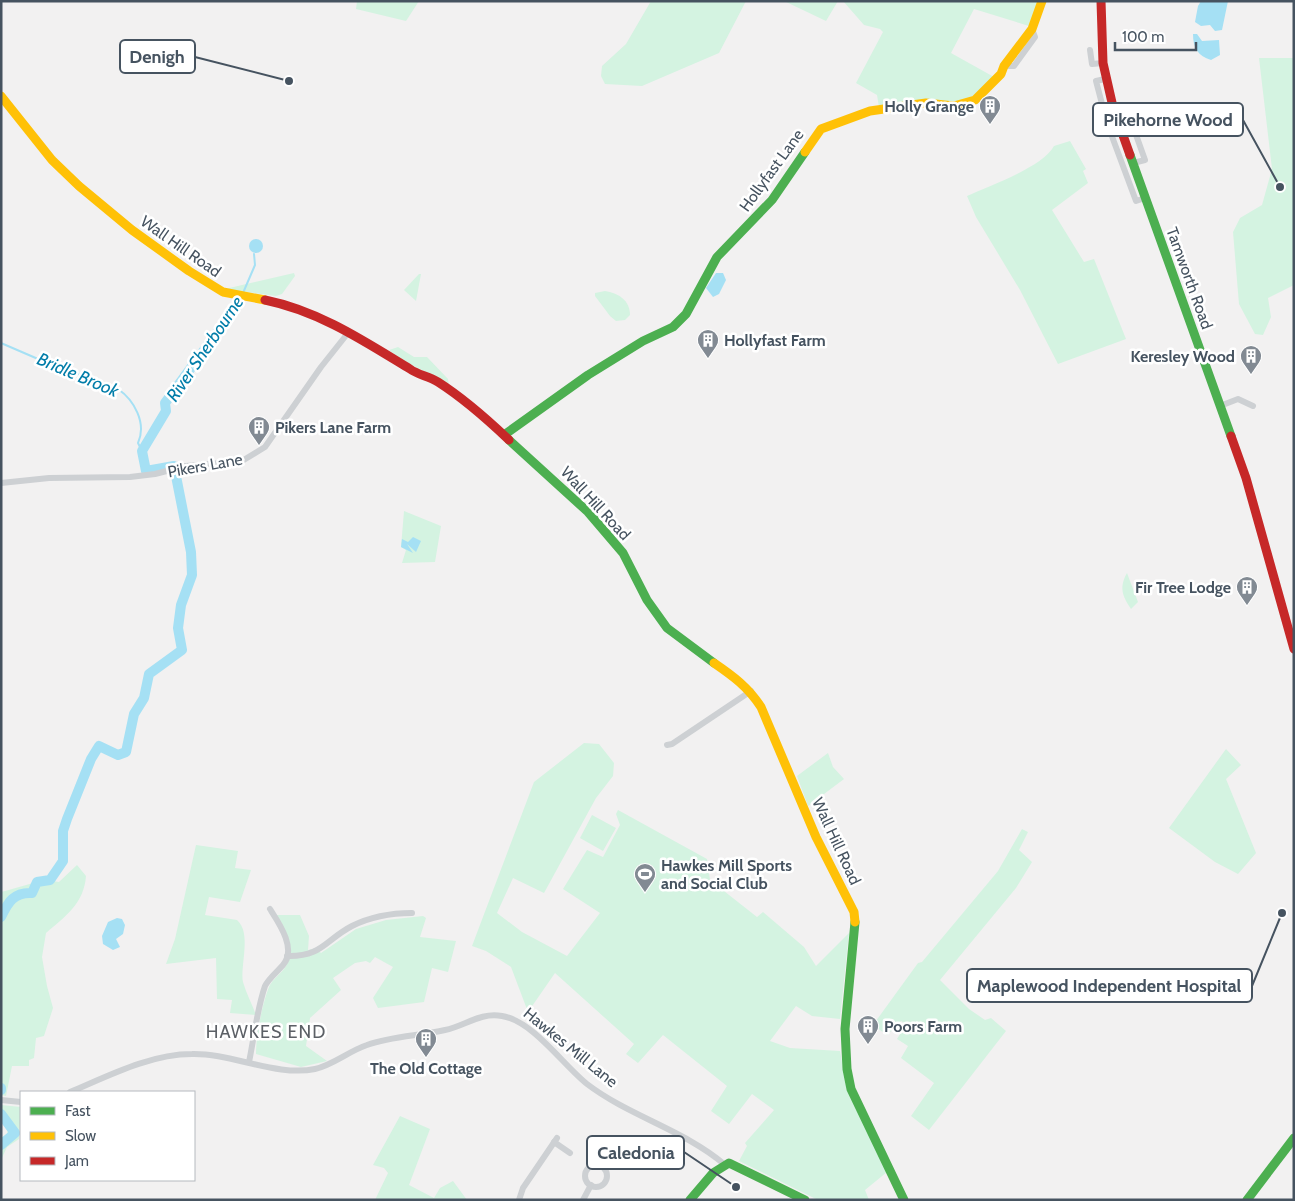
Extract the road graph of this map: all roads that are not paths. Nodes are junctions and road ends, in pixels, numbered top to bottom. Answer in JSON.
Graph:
{"nodes":[{"id":1,"x":1042,"y":1,"type":"edge"},
{"id":2,"x":1101,"y":1,"type":"edge"},
{"id":3,"x":1090,"y":50,"type":"dead end"},
{"id":4,"x":1103,"y":63,"type":"junction"},
{"id":5,"x":1105,"y":79,"type":"junction"},
{"id":6,"x":1,"y":96,"type":"edge"},
{"id":7,"x":1145,"y":198,"type":"junction"},
{"id":8,"x":348,"y":333,"type":"junction"},
{"id":9,"x":1220,"y":406,"type":"junction"},
{"id":10,"x":1253,"y":406,"type":"dead end"},
{"id":11,"x":504,"y":436,"type":"junction"},
{"id":12,"x":1,"y":483,"type":"edge"},
{"id":13,"x":1294,"y":649,"type":"edge"},
{"id":14,"x":751,"y":691,"type":"junction"},
{"id":15,"x":667,"y":745,"type":"dead end"},
{"id":16,"x":270,"y":909,"type":"dead end"},
{"id":17,"x":412,"y":913,"type":"dead end"},
{"id":18,"x":287,"y":956,"type":"junction"},
{"id":19,"x":249,"y":1062,"type":"junction"},
{"id":20,"x":73,"y":1091,"type":"edge"},
{"id":21,"x":3,"y":1101,"type":"edge"},
{"id":22,"x":20,"y":1102,"type":"edge"},
{"id":23,"x":1294,"y":1138,"type":"edge"},
{"id":24,"x":570,"y":1153,"type":"dead end"},
{"id":25,"x":724,"y":1164,"type":"junction"},
{"id":26,"x":591,"y":1185,"type":"dead end"},
{"id":27,"x":519,"y":1200,"type":"edge"},
{"id":28,"x":583,"y":1200,"type":"edge"},
{"id":29,"x":690,"y":1200,"type":"edge"},
{"id":30,"x":805,"y":1200,"type":"edge"},
{"id":31,"x":904,"y":1200,"type":"edge"},
{"id":32,"x":1247,"y":1200,"type":"edge"}],
"edges":[{"from":1,"to":11,"type":"street","name":"Hollyfast Lane"},
{"from":2,"to":4,"type":"street","name":"Tamworth Road"},
{"from":3,"to":4,"type":"street"},
{"from":4,"to":5,"type":"street","name":"Tamworth Road"},
{"from":5,"to":7,"type":"street","name":"Tamworth Road"},
{"from":5,"to":7,"type":"street"},
{"from":6,"to":8,"type":"street","name":"Wall Hill Road"},
{"from":7,"to":9,"type":"street","name":"Tamworth Road"},
{"from":8,"to":11,"type":"street","name":"Wall Hill Road"},
{"from":8,"to":12,"type":"street","name":"Pikers Lane"},
{"from":9,"to":10,"type":"street"},
{"from":9,"to":13,"type":"street","name":"Tamworth Road"},
{"from":11,"to":14,"type":"street","name":"Wall Hill Road"},
{"from":14,"to":15,"type":"street"},
{"from":14,"to":31,"type":"street","name":"Wall Hill Road"},
{"from":16,"to":18,"type":"street"},
{"from":17,"to":18,"type":"street"},
{"from":18,"to":19,"type":"street"},
{"from":19,"to":20,"type":"street","name":"Hawkes Mill Lane"},
{"from":19,"to":25,"type":"street","name":"Hawkes Mill Lane"},
{"from":21,"to":22,"type":"street"},
{"from":23,"to":32,"type":"street"},
{"from":24,"to":27,"type":"street"},
{"from":25,"to":29,"type":"street"},
{"from":25,"to":30,"type":"street","name":"Hawkes Mill Lane"},
{"from":26,"to":28,"type":"street"}]}
